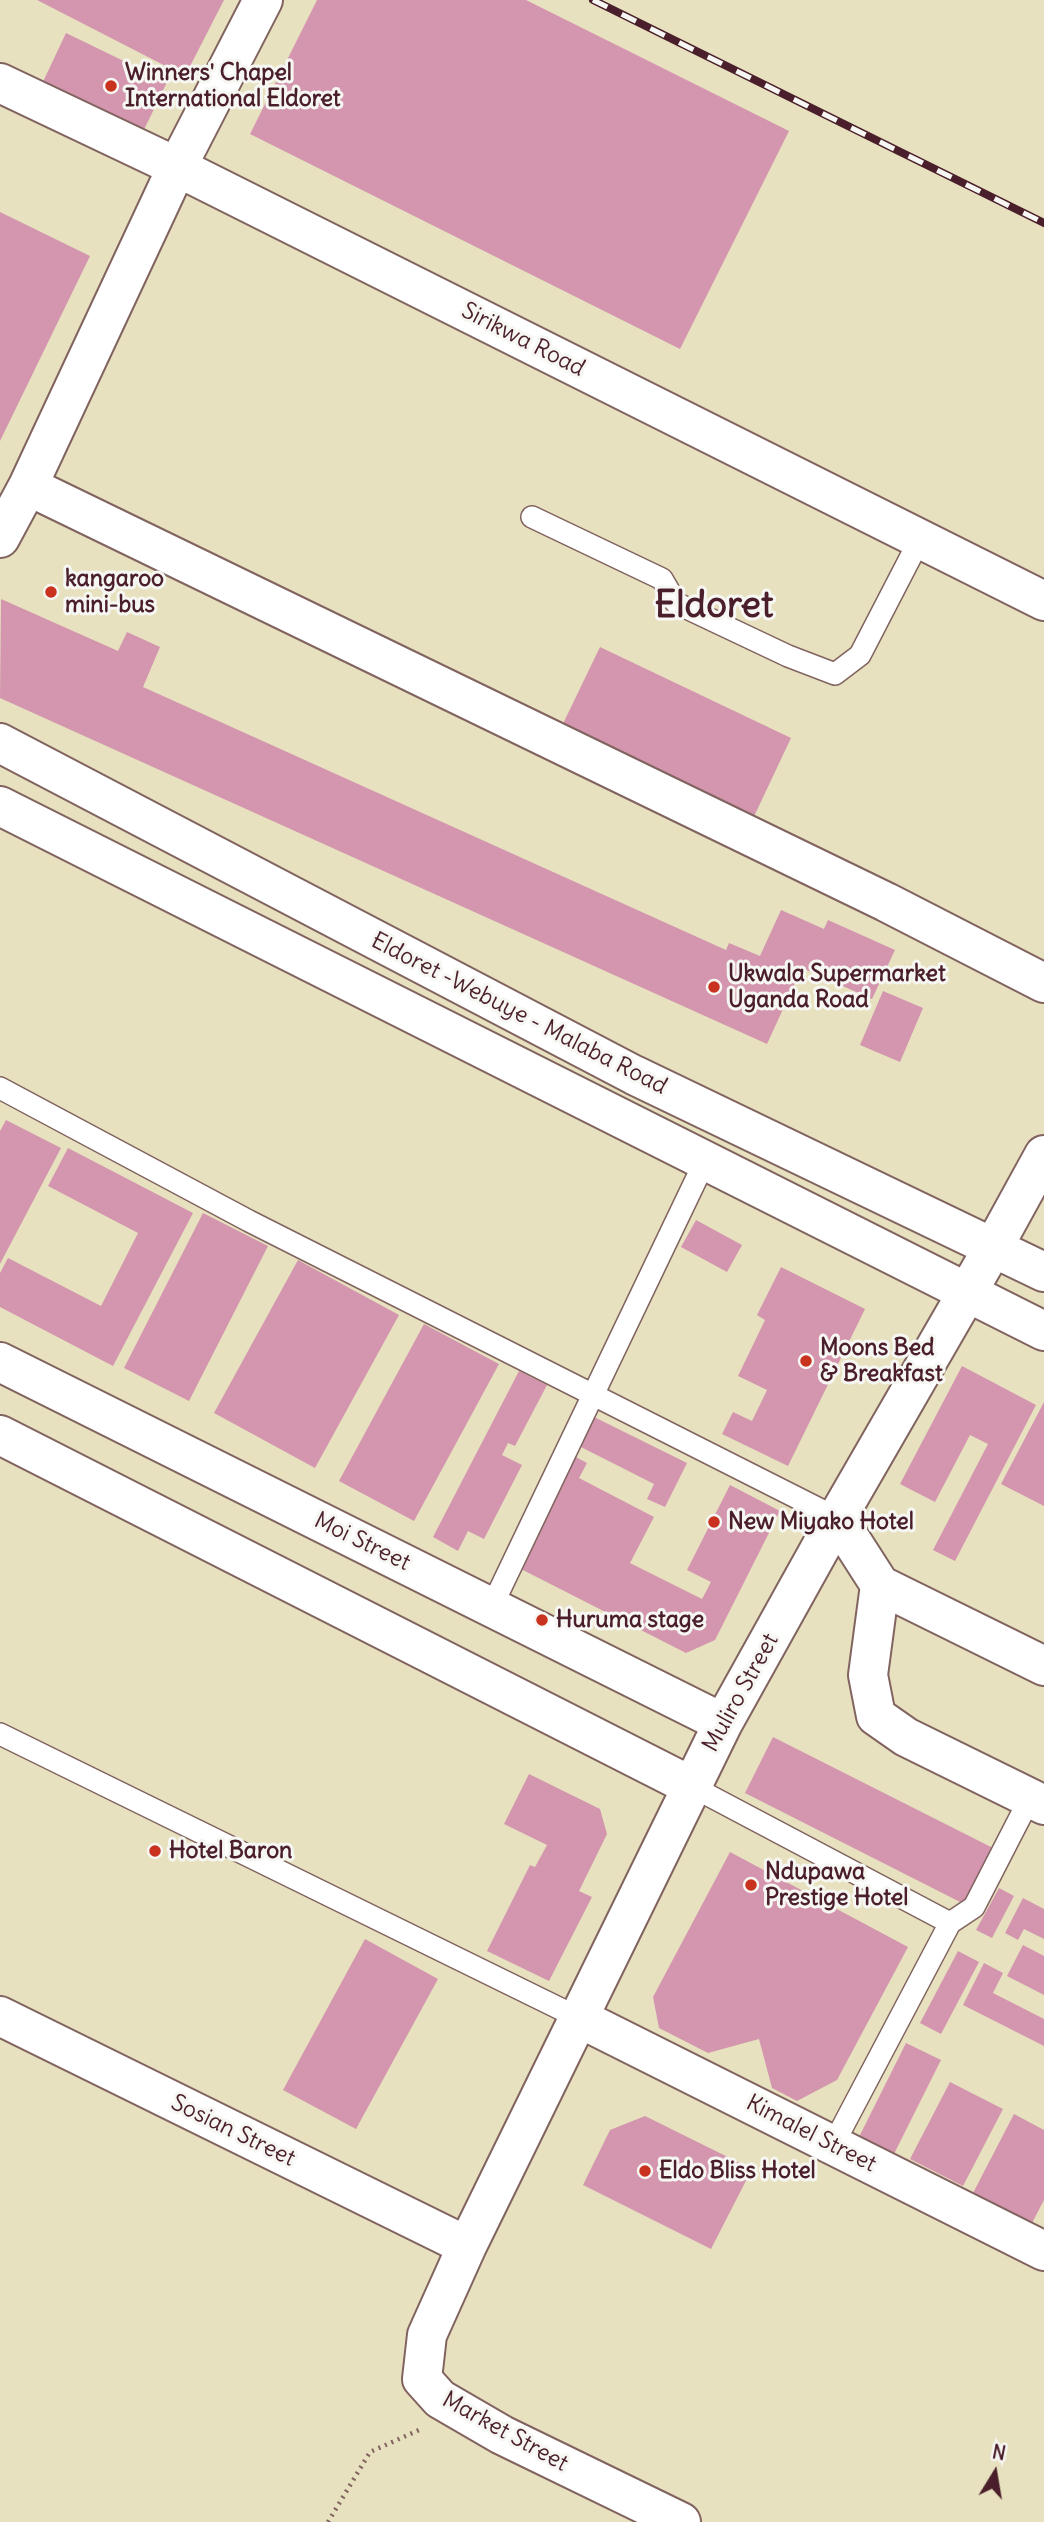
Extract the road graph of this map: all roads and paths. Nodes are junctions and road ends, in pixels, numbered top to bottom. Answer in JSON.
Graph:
{"nodes":[{"id":1,"x":263,"y":0,"type":"edge"},
{"id":2,"x":0,"y":83,"type":"edge"},
{"id":3,"x":177,"y":167,"type":"junction"},
{"id":4,"x":28,"y":486,"type":"junction"},
{"id":5,"x":532,"y":517,"type":"dead end"},
{"id":6,"x":0,"y":538,"type":"edge"},
{"id":7,"x":920,"y":539,"type":"junction"},
{"id":8,"x":1044,"y":601,"type":"edge"},
{"id":9,"x":0,"y":743,"type":"edge"},
{"id":10,"x":0,"y":806,"type":"edge"},
{"id":11,"x":1044,"y":983,"type":"edge"},
{"id":12,"x":0,"y":1088,"type":"edge"},
{"id":13,"x":1044,"y":1155,"type":"edge"},
{"id":14,"x":705,"y":1161,"type":"junction"},
{"id":15,"x":994,"y":1246,"type":"junction"},
{"id":16,"x":1044,"y":1272,"type":"edge"},
{"id":17,"x":966,"y":1293,"type":"junction"},
{"id":18,"x":1044,"y":1331,"type":"edge"},
{"id":19,"x":0,"y":1362,"type":"edge"},
{"id":20,"x":593,"y":1395,"type":"junction"},
{"id":21,"x":0,"y":1435,"type":"edge"},
{"id":22,"x":836,"y":1518,"type":"junction"},
{"id":23,"x":880,"y":1585,"type":"junction"},
{"id":24,"x":492,"y":1606,"type":"junction"},
{"id":25,"x":1044,"y":1666,"type":"edge"},
{"id":26,"x":723,"y":1723,"type":"junction"},
{"id":27,"x":0,"y":1734,"type":"edge"},
{"id":28,"x":691,"y":1786,"type":"junction"},
{"id":29,"x":1037,"y":1801,"type":"edge"},
{"id":30,"x":950,"y":1923,"type":"junction"},
{"id":31,"x":0,"y":2016,"type":"edge"},
{"id":32,"x":579,"y":2018,"type":"junction"},
{"id":33,"x":833,"y":2145,"type":"junction"},
{"id":34,"x":467,"y":2246,"type":"junction"},
{"id":35,"x":1044,"y":2251,"type":"edge"},
{"id":36,"x":461,"y":2412,"type":"junction"},
{"id":37,"x":328,"y":2522,"type":"edge"},
{"id":38,"x":681,"y":2522,"type":"edge"}],
"edges":[{"from":1,"to":3,"type":"main road"},
{"from":2,"to":3,"type":"main road","name":"Sirikwa Road"},
{"from":3,"to":4,"type":"main road"},
{"from":3,"to":7,"type":"main road","name":"Sirikwa Road"},
{"from":4,"to":6,"type":"main road"},
{"from":4,"to":11,"type":"main road"},
{"from":5,"to":7,"type":"lane"},
{"from":7,"to":8,"type":"main road","name":"Sirikwa Road"},
{"from":9,"to":15,"type":"main road","name":"Eldoret -Webuye - Malaba Road"},
{"from":10,"to":14,"type":"main road","name":"Eldoret -Webuye - Malaba Road"},
{"from":12,"to":20,"type":"lane"},
{"from":13,"to":15,"type":"main road","name":"Muliro Street"},
{"from":14,"to":17,"type":"main road","name":"Eldoret -Webuye - Malaba Road"},
{"from":14,"to":20,"type":"lane"},
{"from":15,"to":16,"type":"main road","name":"Eldoret -Webuye - Malaba Road"},
{"from":15,"to":17,"type":"main road","name":"Muliro Street"},
{"from":17,"to":18,"type":"main road","name":"Eldoret -Webuye - Malaba Road"},
{"from":17,"to":22,"type":"main road","name":"Muliro Street"},
{"from":19,"to":24,"type":"main road","name":"Moi Street"},
{"from":20,"to":22,"type":"lane"},
{"from":20,"to":24,"type":"lane"},
{"from":21,"to":28,"type":"main road"},
{"from":22,"to":23,"type":"main road"},
{"from":22,"to":26,"type":"main road","name":"Muliro Street"},
{"from":23,"to":25,"type":"main road"},
{"from":23,"to":29,"type":"main road"},
{"from":24,"to":26,"type":"main road","name":"Moi Street"},
{"from":26,"to":28,"type":"main road","name":"Muliro Street"},
{"from":27,"to":32,"type":"lane"},
{"from":28,"to":30,"type":"lane"},
{"from":28,"to":32,"type":"main road","name":"Muliro Street"},
{"from":29,"to":30,"type":"lane"},
{"from":30,"to":33,"type":"lane"},
{"from":31,"to":34,"type":"main road","name":"Sosian Street"},
{"from":32,"to":33,"type":"main road","name":"Kimalel Street"},
{"from":32,"to":34,"type":"main road","name":"Muliro Street"},
{"from":33,"to":35,"type":"main road","name":"Kimalel Street"},
{"from":34,"to":36,"type":"main road","name":"Market Street"},
{"from":36,"to":37,"type":"path"},
{"from":36,"to":38,"type":"main road","name":"Market Street"}]}
